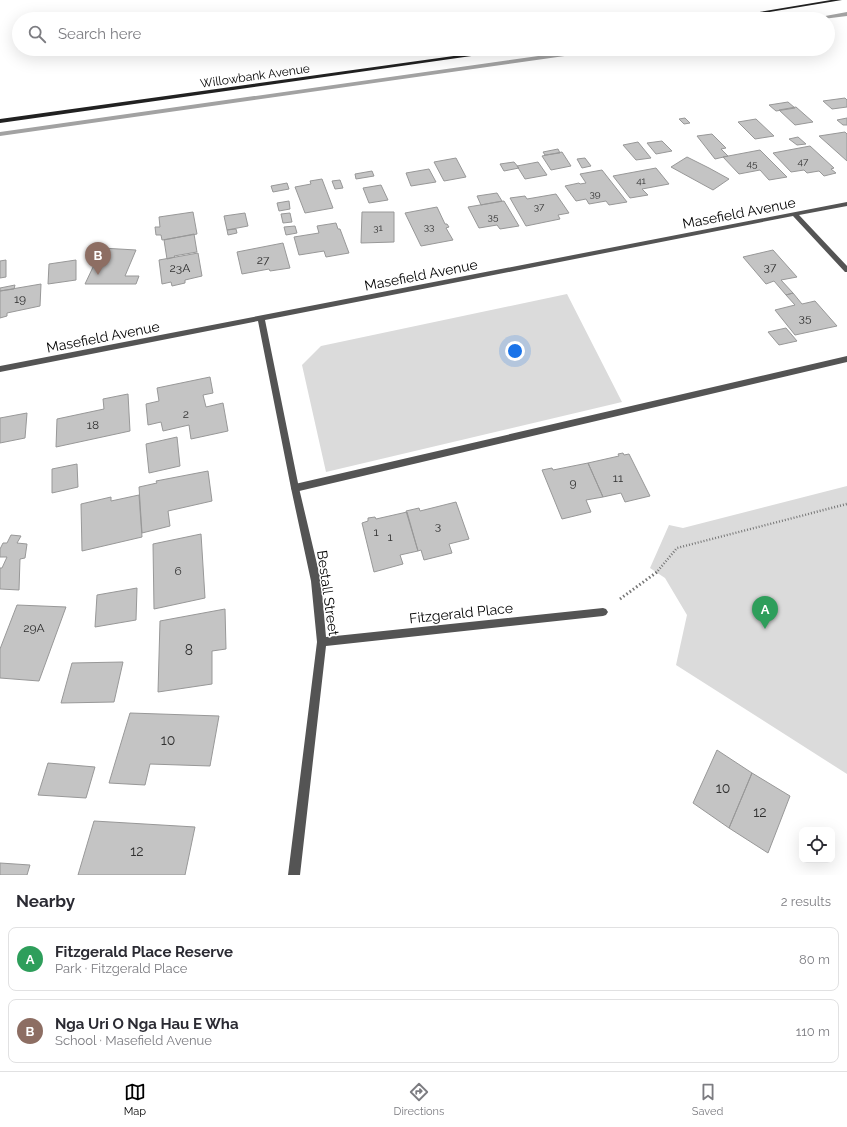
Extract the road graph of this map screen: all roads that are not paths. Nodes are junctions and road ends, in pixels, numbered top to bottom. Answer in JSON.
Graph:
{"nodes":[{"id":1,"x":840,"y":0,"type":"edge"},
{"id":2,"x":764,"y":12,"type":"edge"},
{"id":3,"x":464,"y":56,"type":"edge"},
{"id":4,"x":0,"y":121,"type":"edge"},
{"id":5,"x":847,"y":204,"type":"edge"},
{"id":6,"x":794,"y":215,"type":"junction"},
{"id":7,"x":847,"y":270,"type":"edge"},
{"id":8,"x":261,"y":318,"type":"junction"},
{"id":9,"x":847,"y":359,"type":"edge"},
{"id":10,"x":0,"y":369,"type":"edge"},
{"id":11,"x":295,"y":488,"type":"junction"},
{"id":12,"x":603,"y":612,"type":"road end"},
{"id":13,"x":322,"y":642,"type":"junction"},
{"id":14,"x":294,"y":875,"type":"edge"}],
"edges":[{"from":1,"to":2,"type":"main road"},
{"from":3,"to":4,"type":"main road","name":"Willowbank Avenue"},
{"from":5,"to":6,"type":"street","name":"Masefield Avenue"},
{"from":6,"to":7,"type":"street"},
{"from":6,"to":8,"type":"street","name":"Masefield Avenue"},
{"from":8,"to":10,"type":"street","name":"Masefield Avenue"},
{"from":8,"to":11,"type":"street","name":"Bestall Street"},
{"from":9,"to":11,"type":"street"},
{"from":11,"to":13,"type":"street","name":"Bestall Street"},
{"from":12,"to":13,"type":"street","name":"Fitzgerald Place"},
{"from":13,"to":14,"type":"street","name":"Bestall Street"}]}
